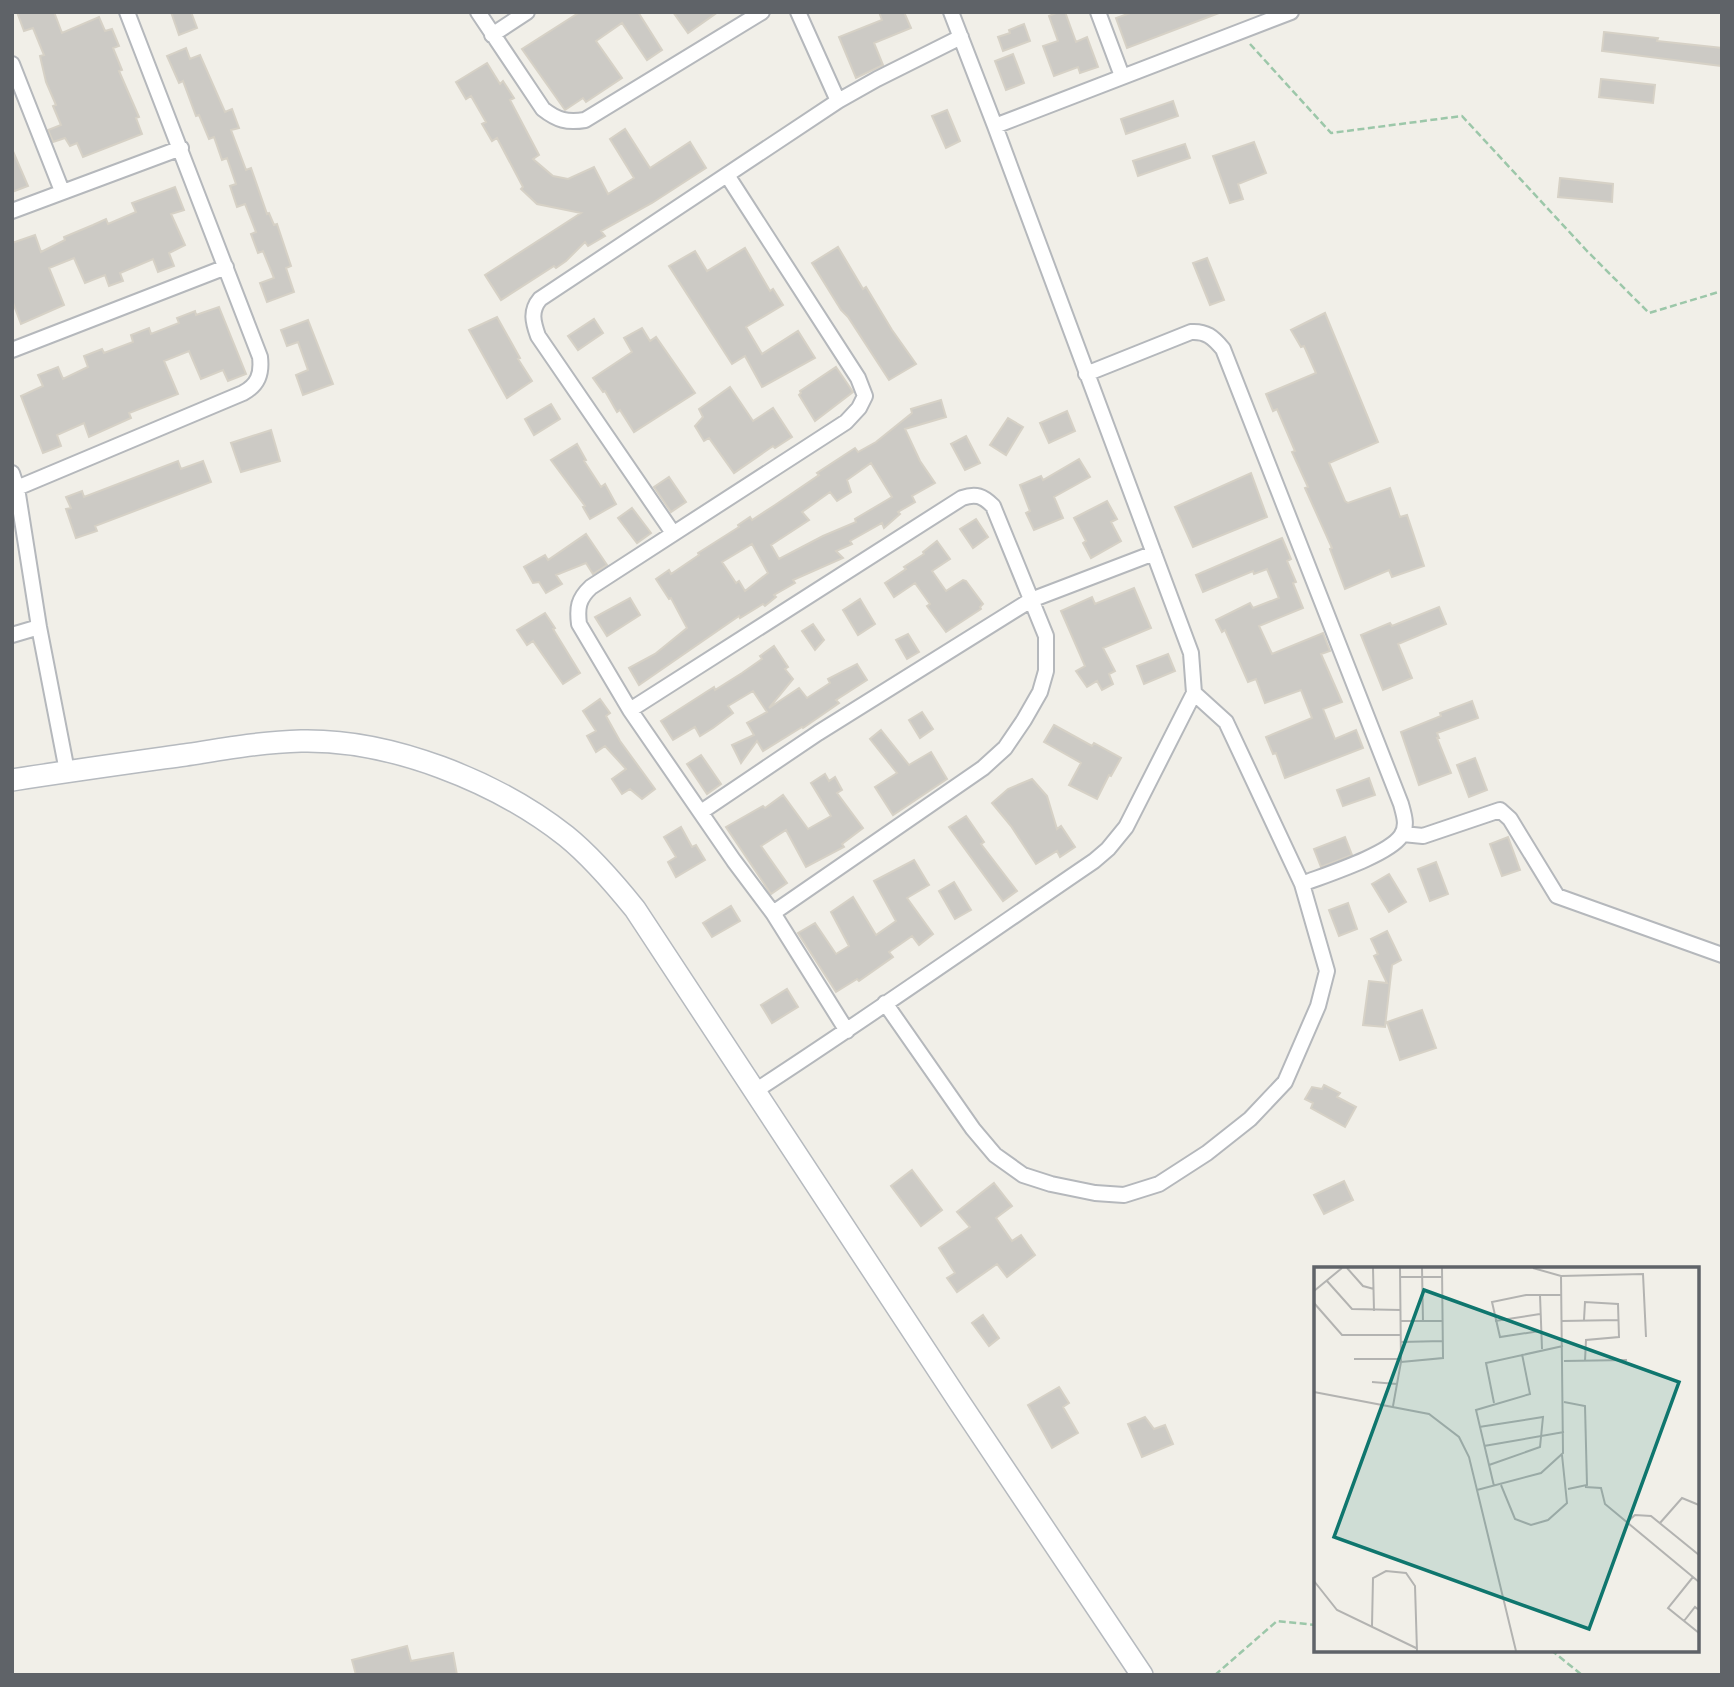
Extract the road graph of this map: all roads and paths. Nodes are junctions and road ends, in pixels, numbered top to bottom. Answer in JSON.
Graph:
{"nodes":[{"id":1,"x":127,"y":12,"type":"edge"},
{"id":2,"x":478,"y":12,"type":"edge"},
{"id":3,"x":527,"y":12,"type":"edge"},
{"id":4,"x":762,"y":12,"type":"edge"},
{"id":5,"x":797,"y":12,"type":"edge"},
{"id":6,"x":951,"y":12,"type":"edge"},
{"id":7,"x":1098,"y":12,"type":"edge"},
{"id":8,"x":1292,"y":12,"type":"edge"},
{"id":9,"x":1241,"y":33,"type":"junction"},
{"id":10,"x":492,"y":34,"type":"junction"},
{"id":11,"x":961,"y":37,"type":"junction"},
{"id":12,"x":12,"y":64,"type":"edge"},
{"id":13,"x":1122,"y":76,"type":"junction"},
{"id":14,"x":838,"y":101,"type":"junction"},
{"id":15,"x":995,"y":126,"type":"junction"},
{"id":16,"x":181,"y":148,"type":"junction"},
{"id":17,"x":727,"y":175,"type":"junction"},
{"id":18,"x":62,"y":191,"type":"junction"},
{"id":19,"x":12,"y":211,"type":"edge"},
{"id":20,"x":226,"y":267,"type":"junction"},
{"id":21,"x":1722,"y":291,"type":"edge"},
{"id":22,"x":12,"y":350,"type":"edge"},
{"id":23,"x":1086,"y":374,"type":"junction"},
{"id":24,"x":12,"y":473,"type":"edge"},
{"id":25,"x":17,"y":488,"type":"junction"},
{"id":26,"x":673,"y":533,"type":"junction"},
{"id":27,"x":1154,"y":553,"type":"junction"},
{"id":28,"x":1031,"y":600,"type":"junction"},
{"id":29,"x":39,"y":627,"type":"junction"},
{"id":30,"x":12,"y":635,"type":"edge"},
{"id":31,"x":1194,"y":693,"type":"junction"},
{"id":32,"x":630,"y":709,"type":"junction"},
{"id":33,"x":67,"y":771,"type":"junction"},
{"id":34,"x":12,"y":780,"type":"edge"},
{"id":35,"x":701,"y":812,"type":"junction"},
{"id":36,"x":1403,"y":834,"type":"junction"},
{"id":37,"x":1302,"y":884,"type":"junction"},
{"id":38,"x":773,"y":913,"type":"junction"},
{"id":39,"x":1722,"y":955,"type":"edge"},
{"id":40,"x":885,"y":1003,"type":"junction"},
{"id":41,"x":847,"y":1031,"type":"junction"},
{"id":42,"x":755,"y":1091,"type":"junction"},
{"id":43,"x":1314,"y":1625,"type":"edge"},
{"id":44,"x":1553,"y":1652,"type":"edge"},
{"id":45,"x":1142,"y":1675,"type":"edge"},
{"id":46,"x":1215,"y":1675,"type":"edge"},
{"id":47,"x":1582,"y":1675,"type":"edge"}],
"edges":[{"from":1,"to":16,"type":"street"},
{"from":2,"to":10,"type":"street"},
{"from":3,"to":10,"type":"street"},
{"from":4,"to":10,"type":"street"},
{"from":5,"to":14,"type":"street"},
{"from":6,"to":11,"type":"street"},
{"from":7,"to":13,"type":"street"},
{"from":8,"to":9,"type":"street"},
{"from":9,"to":13,"type":"street"},
{"from":9,"to":21,"type":"path"},
{"from":11,"to":14,"type":"street"},
{"from":11,"to":15,"type":"street"},
{"from":12,"to":18,"type":"street"},
{"from":13,"to":15,"type":"street"},
{"from":14,"to":17,"type":"street"},
{"from":15,"to":23,"type":"street"},
{"from":16,"to":18,"type":"street"},
{"from":16,"to":20,"type":"street"},
{"from":17,"to":26,"type":"street"},
{"from":17,"to":26,"type":"street"},
{"from":18,"to":19,"type":"street"},
{"from":20,"to":22,"type":"street"},
{"from":20,"to":25,"type":"street"},
{"from":23,"to":27,"type":"street"},
{"from":23,"to":36,"type":"street"},
{"from":24,"to":25,"type":"street"},
{"from":25,"to":29,"type":"street"},
{"from":26,"to":32,"type":"street"},
{"from":27,"to":28,"type":"street"},
{"from":27,"to":31,"type":"street"},
{"from":28,"to":32,"type":"street"},
{"from":28,"to":35,"type":"street"},
{"from":28,"to":38,"type":"street"},
{"from":29,"to":30,"type":"street"},
{"from":29,"to":33,"type":"street"},
{"from":31,"to":37,"type":"street"},
{"from":31,"to":40,"type":"street"},
{"from":32,"to":35,"type":"street"},
{"from":33,"to":34,"type":"street"},
{"from":33,"to":42,"type":"street"},
{"from":35,"to":38,"type":"street"},
{"from":36,"to":37,"type":"street"},
{"from":36,"to":39,"type":"street"},
{"from":37,"to":40,"type":"street"},
{"from":38,"to":41,"type":"street"},
{"from":40,"to":41,"type":"street"},
{"from":41,"to":42,"type":"street"},
{"from":42,"to":45,"type":"street"},
{"from":43,"to":46,"type":"path"},
{"from":44,"to":47,"type":"path"}]}
